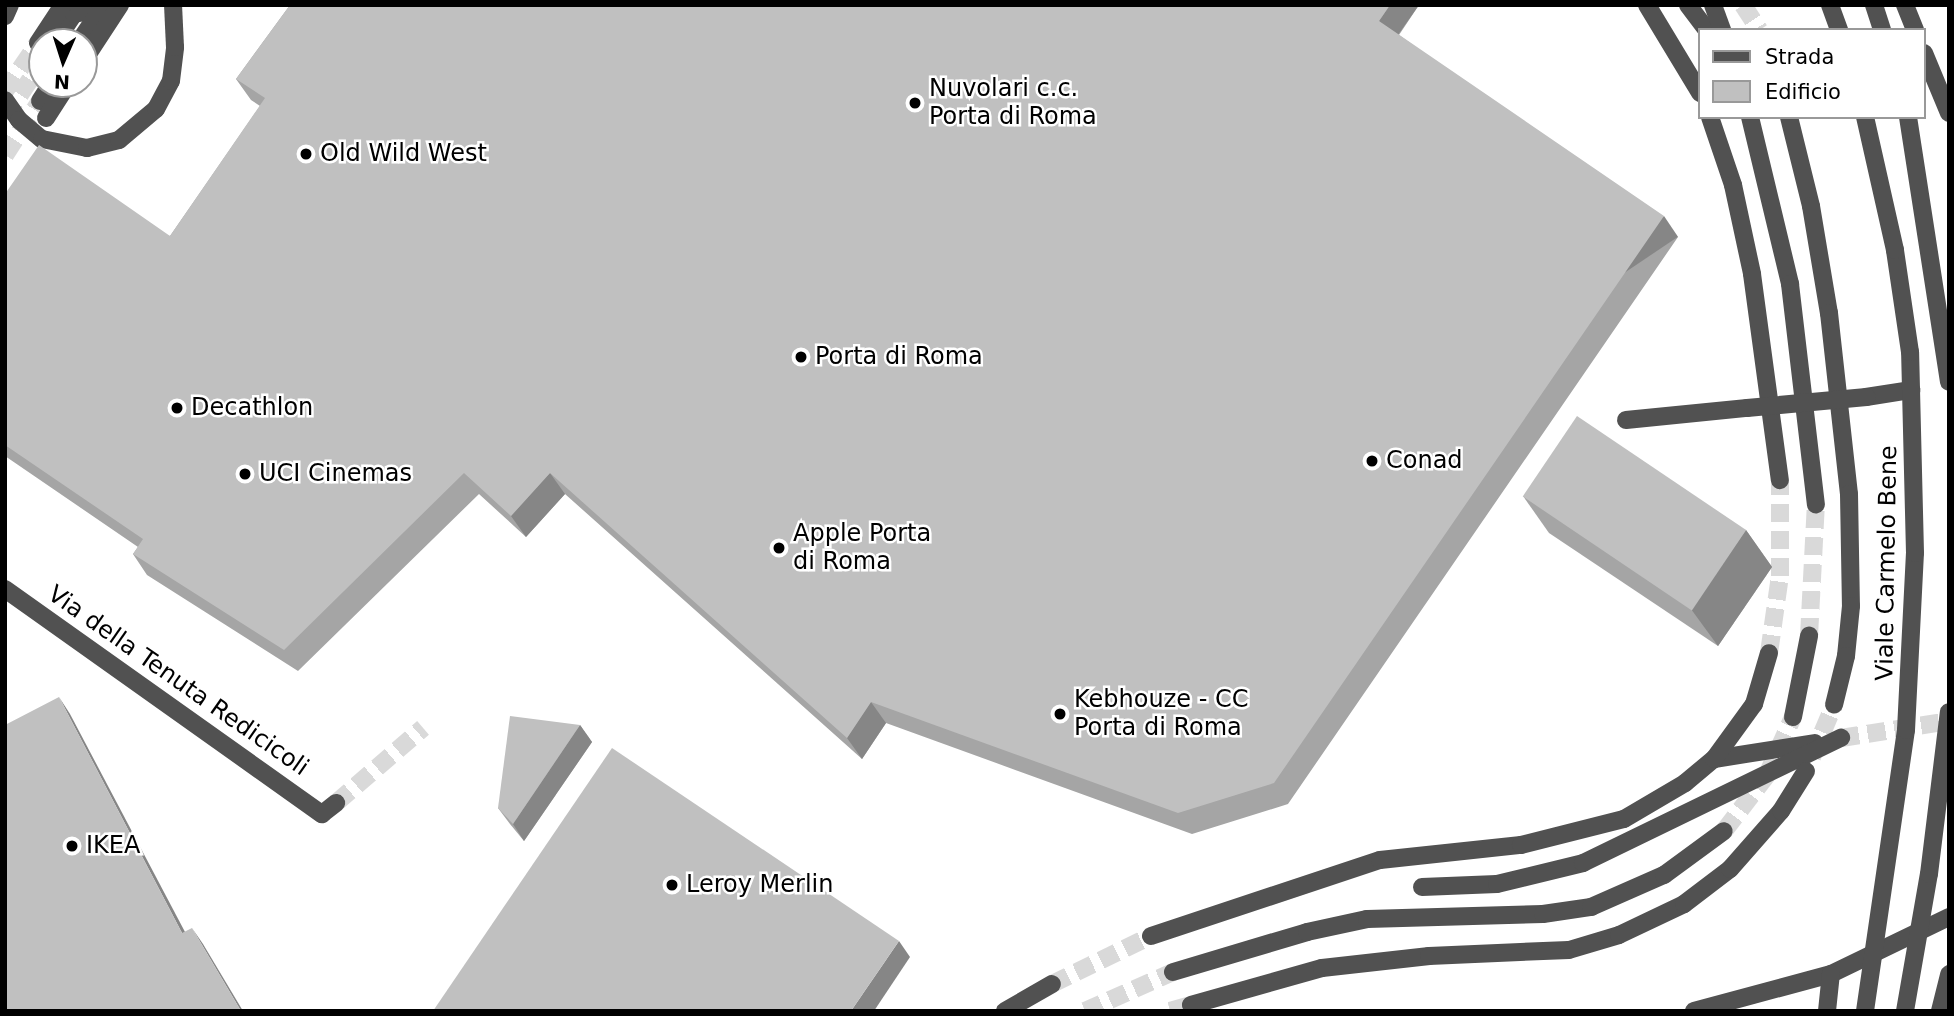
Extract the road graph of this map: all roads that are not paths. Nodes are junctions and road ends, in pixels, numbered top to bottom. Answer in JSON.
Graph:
{"nodes":[{"id":1,"x":10,"y":5,"type":"edge"},
{"id":2,"x":63,"y":5,"type":"edge"},
{"id":3,"x":120,"y":5,"type":"edge"},
{"id":4,"x":173,"y":5,"type":"edge"},
{"id":5,"x":1647,"y":5,"type":"edge"},
{"id":6,"x":1688,"y":5,"type":"edge"},
{"id":7,"x":1713,"y":5,"type":"edge"},
{"id":8,"x":1830,"y":5,"type":"edge"},
{"id":9,"x":1874,"y":5,"type":"edge"},
{"id":10,"x":1905,"y":5,"type":"edge"},
{"id":11,"x":96,"y":8,"type":"edge"},
{"id":12,"x":5,"y":16,"type":"edge"},
{"id":13,"x":52,"y":28,"type":"edge"},
{"id":14,"x":60,"y":28,"type":"edge"},
{"id":15,"x":86,"y":28,"type":"edge"},
{"id":16,"x":1705,"y":28,"type":"edge"},
{"id":17,"x":1721,"y":28,"type":"edge"},
{"id":18,"x":1838,"y":28,"type":"edge"},
{"id":19,"x":1881,"y":28,"type":"edge"},
{"id":20,"x":1914,"y":28,"type":"edge"},
{"id":21,"x":98,"y":39,"type":"edge"},
{"id":22,"x":1926,"y":58,"type":"edge"},
{"id":23,"x":1699,"y":91,"type":"edge"},
{"id":24,"x":47,"y":98,"type":"edge"},
{"id":25,"x":54,"y":98,"type":"edge"},
{"id":26,"x":5,"y":100,"type":"edge"},
{"id":27,"x":1949,"y":113,"type":"edge"},
{"id":28,"x":1711,"y":119,"type":"edge"},
{"id":29,"x":1750,"y":119,"type":"edge"},
{"id":30,"x":1789,"y":119,"type":"edge"},
{"id":31,"x":1866,"y":119,"type":"edge"},
{"id":32,"x":1908,"y":119,"type":"edge"},
{"id":33,"x":1949,"y":382,"type":"edge"},
{"id":34,"x":1911,"y":390,"type":"junction"},
{"id":35,"x":1626,"y":420,"type":"dead end"},
{"id":36,"x":1780,"y":480,"type":"tunnel mouth"},
{"id":37,"x":1816,"y":504,"type":"tunnel mouth"},
{"id":38,"x":5,"y":589,"type":"edge"},
{"id":39,"x":1809,"y":636,"type":"tunnel mouth"},
{"id":40,"x":1769,"y":653,"type":"tunnel mouth"},
{"id":41,"x":1834,"y":705,"type":"tunnel mouth"},
{"id":42,"x":1949,"y":712,"type":"edge"},
{"id":43,"x":1793,"y":717,"type":"tunnel mouth"},
{"id":44,"x":1714,"y":759,"type":"junction"},
{"id":45,"x":1807,"y":771,"type":"tunnel mouth"},
{"id":46,"x":329,"y":808,"type":"dead end"},
{"id":47,"x":1724,"y":831,"type":"tunnel mouth"},
{"id":48,"x":1422,"y":887,"type":"dead end"},
{"id":49,"x":1949,"y":917,"type":"edge"},
{"id":50,"x":1151,"y":936,"type":"tunnel mouth"},
{"id":51,"x":1916,"y":936,"type":"junction"},
{"id":52,"x":1874,"y":957,"type":"junction"},
{"id":53,"x":1173,"y":972,"type":"tunnel mouth"},
{"id":54,"x":1831,"y":974,"type":"junction"},
{"id":55,"x":1949,"y":974,"type":"edge"},
{"id":56,"x":1052,"y":984,"type":"tunnel mouth"},
{"id":57,"x":1191,"y":1005,"type":"dead end"},
{"id":58,"x":1005,"y":1011,"type":"edge"},
{"id":59,"x":1694,"y":1011,"type":"edge"},
{"id":60,"x":1827,"y":1011,"type":"edge"},
{"id":61,"x":1866,"y":1011,"type":"edge"},
{"id":62,"x":1905,"y":1011,"type":"edge"},
{"id":63,"x":1940,"y":1011,"type":"edge"}],
"edges":[{"from":1,"to":12,"type":"street"},
{"from":2,"to":13,"type":"street"},
{"from":3,"to":21,"type":"street"},
{"from":4,"to":26,"type":"street","bridge":true},
{"from":5,"to":23,"type":"street"},
{"from":6,"to":16,"type":"street"},
{"from":7,"to":17,"type":"street"},
{"from":8,"to":18,"type":"street"},
{"from":9,"to":19,"type":"street"},
{"from":10,"to":20,"type":"street"},
{"from":11,"to":14,"type":"street"},
{"from":11,"to":15,"type":"street"},
{"from":22,"to":27,"type":"street"},
{"from":24,"to":25,"type":"street"},
{"from":28,"to":36,"type":"street"},
{"from":29,"to":37,"type":"street"},
{"from":30,"to":41,"type":"street"},
{"from":31,"to":34,"type":"street","name":"Viale Carmelo Bene"},
{"from":32,"to":33,"type":"street"},
{"from":34,"to":35,"type":"street","bridge":true},
{"from":34,"to":52,"type":"street","name":"Viale Carmelo Bene"},
{"from":38,"to":46,"type":"street","name":"Via della Tenuta Redicicoli"},
{"from":39,"to":43,"type":"street"},
{"from":40,"to":44,"type":"street"},
{"from":42,"to":51,"type":"street"},
{"from":44,"to":48,"type":"street"},
{"from":44,"to":50,"type":"street"},
{"from":45,"to":57,"type":"street"},
{"from":47,"to":53,"type":"street"},
{"from":49,"to":51,"type":"street"},
{"from":51,"to":52,"type":"street"},
{"from":51,"to":62,"type":"street"},
{"from":52,"to":54,"type":"street"},
{"from":52,"to":61,"type":"street","name":"Viale Carmelo Bene"},
{"from":54,"to":59,"type":"street"},
{"from":54,"to":60,"type":"street"},
{"from":55,"to":63,"type":"street"},
{"from":56,"to":58,"type":"street"}]}
